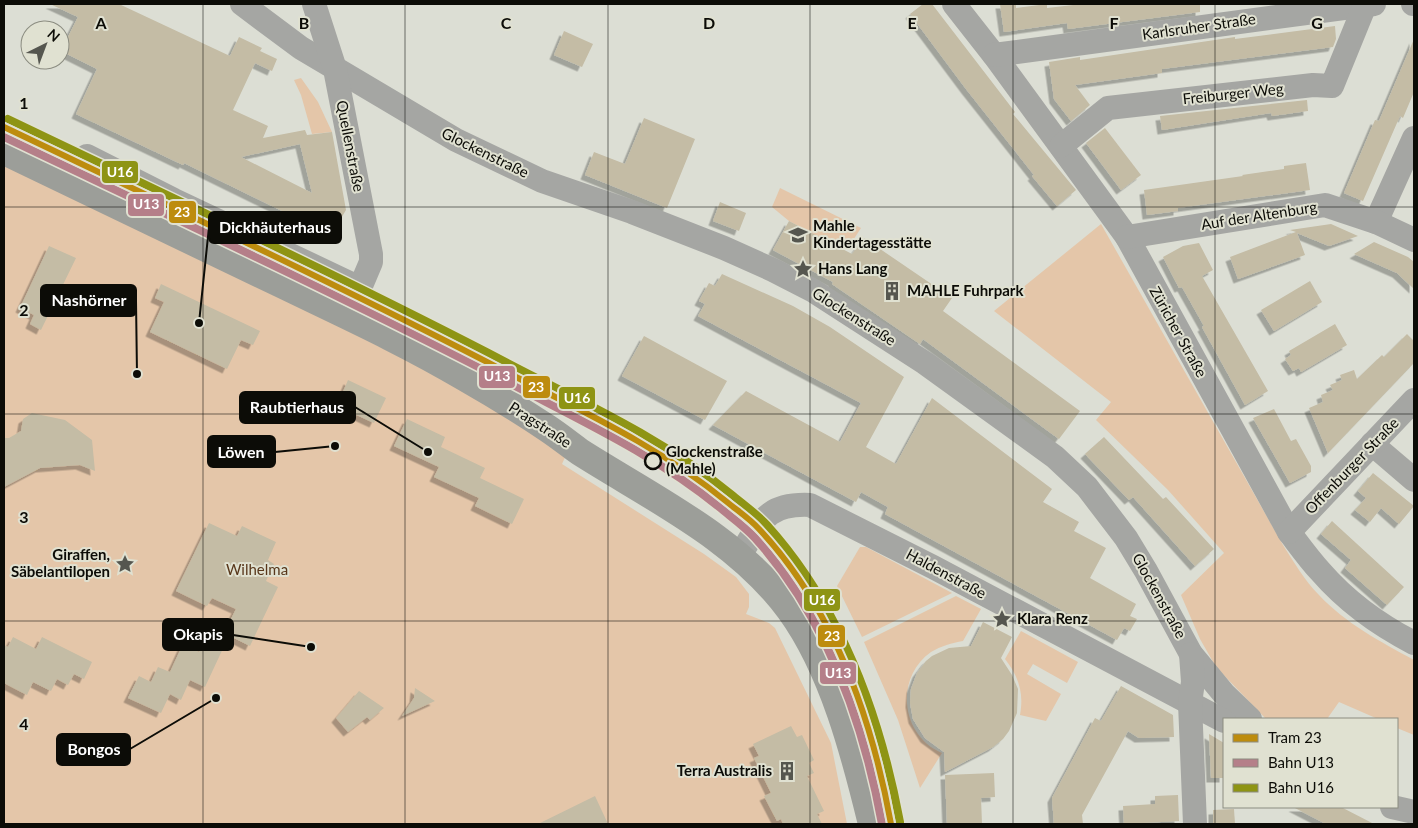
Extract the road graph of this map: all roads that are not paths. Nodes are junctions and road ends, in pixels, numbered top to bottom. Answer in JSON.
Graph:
{"nodes":[{"id":1,"x":242,"y":4,"type":"edge"},
{"id":2,"x":314,"y":4,"type":"edge"},
{"id":3,"x":954,"y":4,"type":"edge"},
{"id":4,"x":1369,"y":4,"type":"edge"},
{"id":5,"x":994,"y":55,"type":"junction"},
{"id":6,"x":335,"y":69,"type":"junction"},
{"id":7,"x":1414,"y":138,"type":"edge"},
{"id":8,"x":1061,"y":146,"type":"junction"},
{"id":9,"x":4,"y":151,"type":"edge"},
{"id":10,"x":87,"y":156,"type":"dead end"},
{"id":11,"x":1376,"y":222,"type":"junction"},
{"id":12,"x":1127,"y":237,"type":"junction"},
{"id":13,"x":1414,"y":240,"type":"edge"},
{"id":14,"x":1414,"y":400,"type":"edge"},
{"id":15,"x":1372,"y":444,"type":"junction"},
{"id":16,"x":1414,"y":480,"type":"edge"},
{"id":17,"x":1289,"y":532,"type":"junction"},
{"id":18,"x":740,"y":555,"type":"junction"},
{"id":19,"x":1414,"y":643,"type":"edge"},
{"id":20,"x":1191,"y":654,"type":"junction"},
{"id":21,"x":1190,"y":703,"type":"junction"},
{"id":22,"x":1249,"y":718,"type":"edge"},
{"id":23,"x":1223,"y":720,"type":"edge"},
{"id":24,"x":1396,"y":808,"type":"edge"},
{"id":25,"x":1414,"y":812,"type":"edge"},
{"id":26,"x":872,"y":824,"type":"edge"},
{"id":27,"x":1196,"y":824,"type":"edge"}],
"edges":[{"from":1,"to":6,"type":"street","name":"Glockenstraße"},
{"from":2,"to":6,"type":"street","name":"Quellenstraße"},
{"from":3,"to":5,"type":"street","name":"Züricher Straße"},
{"from":4,"to":5,"type":"street","name":"Karlsruher Straße"},
{"from":4,"to":8,"type":"street","name":"Freiburger Weg"},
{"from":5,"to":8,"type":"street","name":"Züricher Straße"},
{"from":6,"to":10,"type":"street","name":"Quellenstraße"},
{"from":6,"to":20,"type":"street","name":"Glockenstraße"},
{"from":7,"to":11,"type":"street"},
{"from":8,"to":12,"type":"street","name":"Züricher Straße"},
{"from":9,"to":18,"type":"main road","name":"Pragstraße"},
{"from":11,"to":12,"type":"street","name":"Auf der Altenburg"},
{"from":11,"to":13,"type":"street","name":"Auf der Altenburg"},
{"from":12,"to":17,"type":"street","name":"Züricher Straße"},
{"from":14,"to":15,"type":"street","name":"Offenburger Straße"},
{"from":15,"to":16,"type":"street"},
{"from":15,"to":17,"type":"street","name":"Offenburger Straße"},
{"from":17,"to":19,"type":"street","name":"Züricher Straße"},
{"from":18,"to":21,"type":"street","name":"Haldenstraße"},
{"from":18,"to":26,"type":"main road","name":"Pragstraße"},
{"from":20,"to":21,"type":"street","name":"Glockenstraße"},
{"from":20,"to":22,"type":"street","name":"Glockenstraße"},
{"from":21,"to":23,"type":"street","name":"Haldenstraße"},
{"from":21,"to":27,"type":"street","name":"Glockenstraße"},
{"from":24,"to":25,"type":"street"}]}
